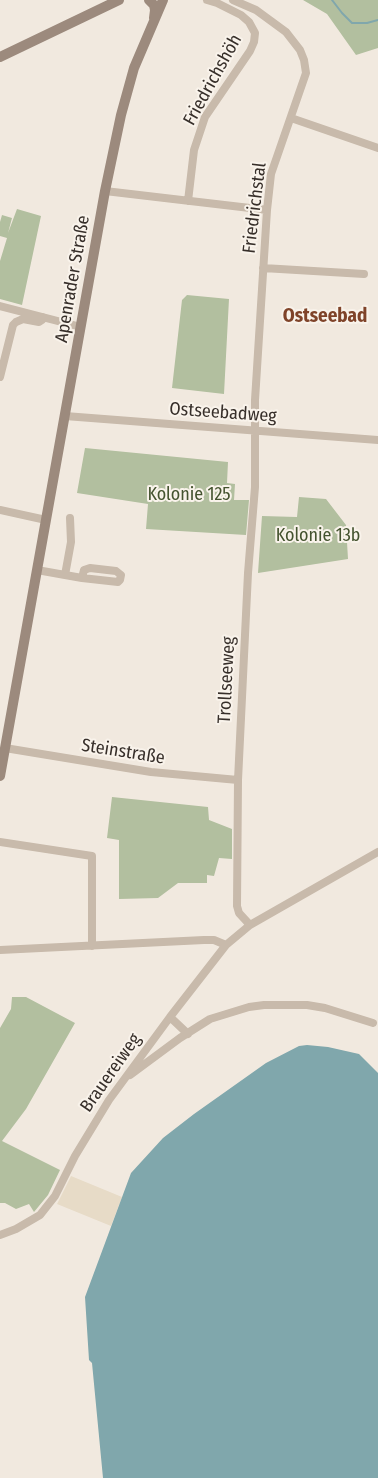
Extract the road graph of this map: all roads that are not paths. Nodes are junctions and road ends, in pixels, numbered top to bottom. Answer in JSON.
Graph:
{"nodes":[{"id":1,"x":119,"y":0,"type":"edge"},
{"id":2,"x":149,"y":0,"type":"edge"},
{"id":3,"x":163,"y":0,"type":"edge"},
{"id":4,"x":207,"y":0,"type":"edge"},
{"id":5,"x":233,"y":0,"type":"edge"},
{"id":6,"x":152,"y":24,"type":"junction"},
{"id":7,"x":0,"y":57,"type":"edge"},
{"id":8,"x":291,"y":118,"type":"junction"},
{"id":9,"x":378,"y":148,"type":"edge"},
{"id":10,"x":106,"y":191,"type":"junction"},
{"id":11,"x":188,"y":201,"type":"junction"},
{"id":12,"x":267,"y":210,"type":"junction"},
{"id":13,"x":263,"y":268,"type":"junction"},
{"id":14,"x":364,"y":274,"type":"dead end"},
{"id":15,"x":0,"y":306,"type":"edge"},
{"id":16,"x":43,"y":317,"type":"junction"},
{"id":17,"x":81,"y":327,"type":"junction"},
{"id":18,"x":0,"y":377,"type":"edge"},
{"id":19,"x":65,"y":416,"type":"junction"},
{"id":20,"x":255,"y":431,"type":"junction"},
{"id":21,"x":378,"y":440,"type":"edge"},
{"id":22,"x":0,"y":510,"type":"edge"},
{"id":23,"x":70,"y":518,"type":"dead end"},
{"id":24,"x":46,"y":520,"type":"junction"},
{"id":25,"x":37,"y":570,"type":"junction"},
{"id":26,"x":65,"y":575,"type":"junction"},
{"id":27,"x":82,"y":578,"type":"dead end"},
{"id":28,"x":5,"y":748,"type":"junction"},
{"id":29,"x":0,"y":776,"type":"edge"},
{"id":30,"x":238,"y":780,"type":"junction"},
{"id":31,"x":0,"y":842,"type":"edge"},
{"id":32,"x":378,"y":852,"type":"edge"},
{"id":33,"x":250,"y":925,"type":"junction"},
{"id":34,"x":226,"y":945,"type":"junction"},
{"id":35,"x":92,"y":946,"type":"junction"},
{"id":36,"x":0,"y":950,"type":"edge"},
{"id":37,"x":170,"y":1018,"type":"junction"},
{"id":38,"x":373,"y":1024,"type":"dead end"},
{"id":39,"x":188,"y":1034,"type":"junction"},
{"id":40,"x":123,"y":1081,"type":"junction"},
{"id":41,"x":0,"y":1235,"type":"edge"}],
"edges":[{"from":1,"to":7,"type":"main road"},
{"from":2,"to":6,"type":"main road"},
{"from":3,"to":6,"type":"main road","name":"Apenrader Straße"},
{"from":4,"to":11,"type":"street","name":"Friedrichshöh"},
{"from":5,"to":8,"type":"street","name":"Friedrichstal"},
{"from":6,"to":10,"type":"main road","name":"Apenrader Straße"},
{"from":8,"to":9,"type":"street"},
{"from":8,"to":12,"type":"street","name":"Friedrichstal"},
{"from":10,"to":11,"type":"street"},
{"from":10,"to":17,"type":"main road","name":"Apenrader Straße"},
{"from":11,"to":12,"type":"street"},
{"from":12,"to":13,"type":"street","name":"Friedrichstal"},
{"from":13,"to":14,"type":"street"},
{"from":13,"to":20,"type":"street","name":"Friedrichstal"},
{"from":15,"to":16,"type":"street"},
{"from":16,"to":17,"type":"street"},
{"from":16,"to":18,"type":"street"},
{"from":17,"to":19,"type":"main road","name":"Apenrader Straße"},
{"from":19,"to":20,"type":"street","name":"Ostseebadweg"},
{"from":19,"to":24,"type":"main road","name":"Apenrader Straße"},
{"from":20,"to":21,"type":"street","name":"Ostseebadweg"},
{"from":20,"to":30,"type":"street","name":"Trollseeweg"},
{"from":22,"to":24,"type":"street"},
{"from":23,"to":26,"type":"street"},
{"from":24,"to":25,"type":"main road","name":"Apenrader Straße"},
{"from":25,"to":26,"type":"street"},
{"from":25,"to":28,"type":"main road","name":"Apenrader Straße"},
{"from":26,"to":27,"type":"street"},
{"from":28,"to":29,"type":"main road","name":"Apenrader Straße"},
{"from":28,"to":30,"type":"street","name":"Steinstraße"},
{"from":30,"to":33,"type":"street","name":"Trollseeweg"},
{"from":31,"to":35,"type":"street"},
{"from":32,"to":33,"type":"street","name":"Brauereiweg"},
{"from":33,"to":34,"type":"street","name":"Brauereiweg"},
{"from":34,"to":35,"type":"street"},
{"from":34,"to":37,"type":"street","name":"Brauereiweg"},
{"from":35,"to":36,"type":"street"},
{"from":37,"to":39,"type":"street"},
{"from":37,"to":40,"type":"street","name":"Brauereiweg"},
{"from":38,"to":39,"type":"street"},
{"from":39,"to":40,"type":"street"},
{"from":40,"to":41,"type":"street","name":"Brauereiweg"}]}
